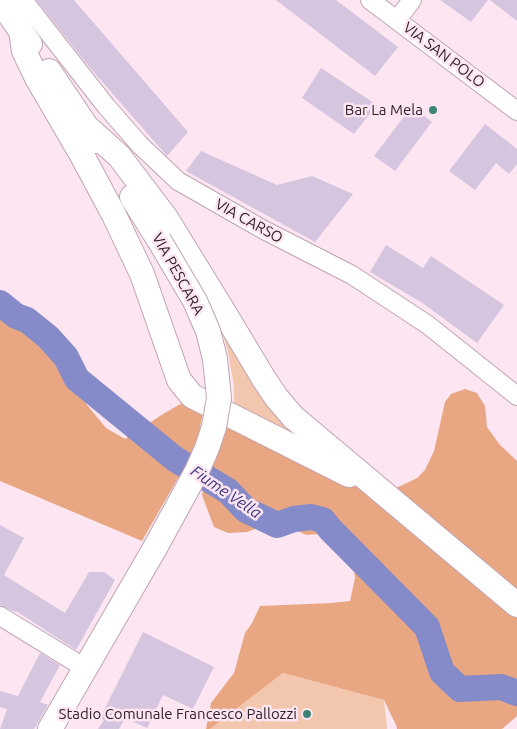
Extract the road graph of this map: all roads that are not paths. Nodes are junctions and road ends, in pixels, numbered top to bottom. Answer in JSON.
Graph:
{"nodes":[{"id":1,"x":23,"y":0,"type":"edge"},
{"id":2,"x":370,"y":0,"type":"edge"},
{"id":3,"x":412,"y":0,"type":"edge"},
{"id":4,"x":0,"y":2,"type":"edge"},
{"id":5,"x":398,"y":20,"type":"junction"},
{"id":6,"x":22,"y":31,"type":"junction"},
{"id":7,"x":517,"y":110,"type":"edge"},
{"id":8,"x":89,"y":129,"type":"junction"},
{"id":9,"x":517,"y":396,"type":"edge"},
{"id":10,"x":379,"y":490,"type":"junction"},
{"id":11,"x":517,"y":605,"type":"edge"},
{"id":12,"x":0,"y":616,"type":"edge"},
{"id":13,"x":85,"y":668,"type":"junction"},
{"id":14,"x":50,"y":729,"type":"edge"}],
"edges":[{"from":1,"to":9,"type":"street","name":"VIA CARSO"},
{"from":2,"to":5,"type":"street","name":"VIA SAN POLO"},
{"from":3,"to":5,"type":"street"},
{"from":4,"to":6,"type":"street","name":"VIA PESCARA"},
{"from":5,"to":7,"type":"street","name":"VIA SAN POLO"},
{"from":6,"to":8,"type":"street","name":"VIA PESCARA"},
{"from":6,"to":10,"type":"street"},
{"from":8,"to":10,"type":"street"},
{"from":8,"to":13,"type":"street","name":"VIA PESCARA","bridge":true},
{"from":10,"to":11,"type":"street"},
{"from":12,"to":13,"type":"street"},
{"from":13,"to":14,"type":"street","name":"VIA PESCARA"}]}
